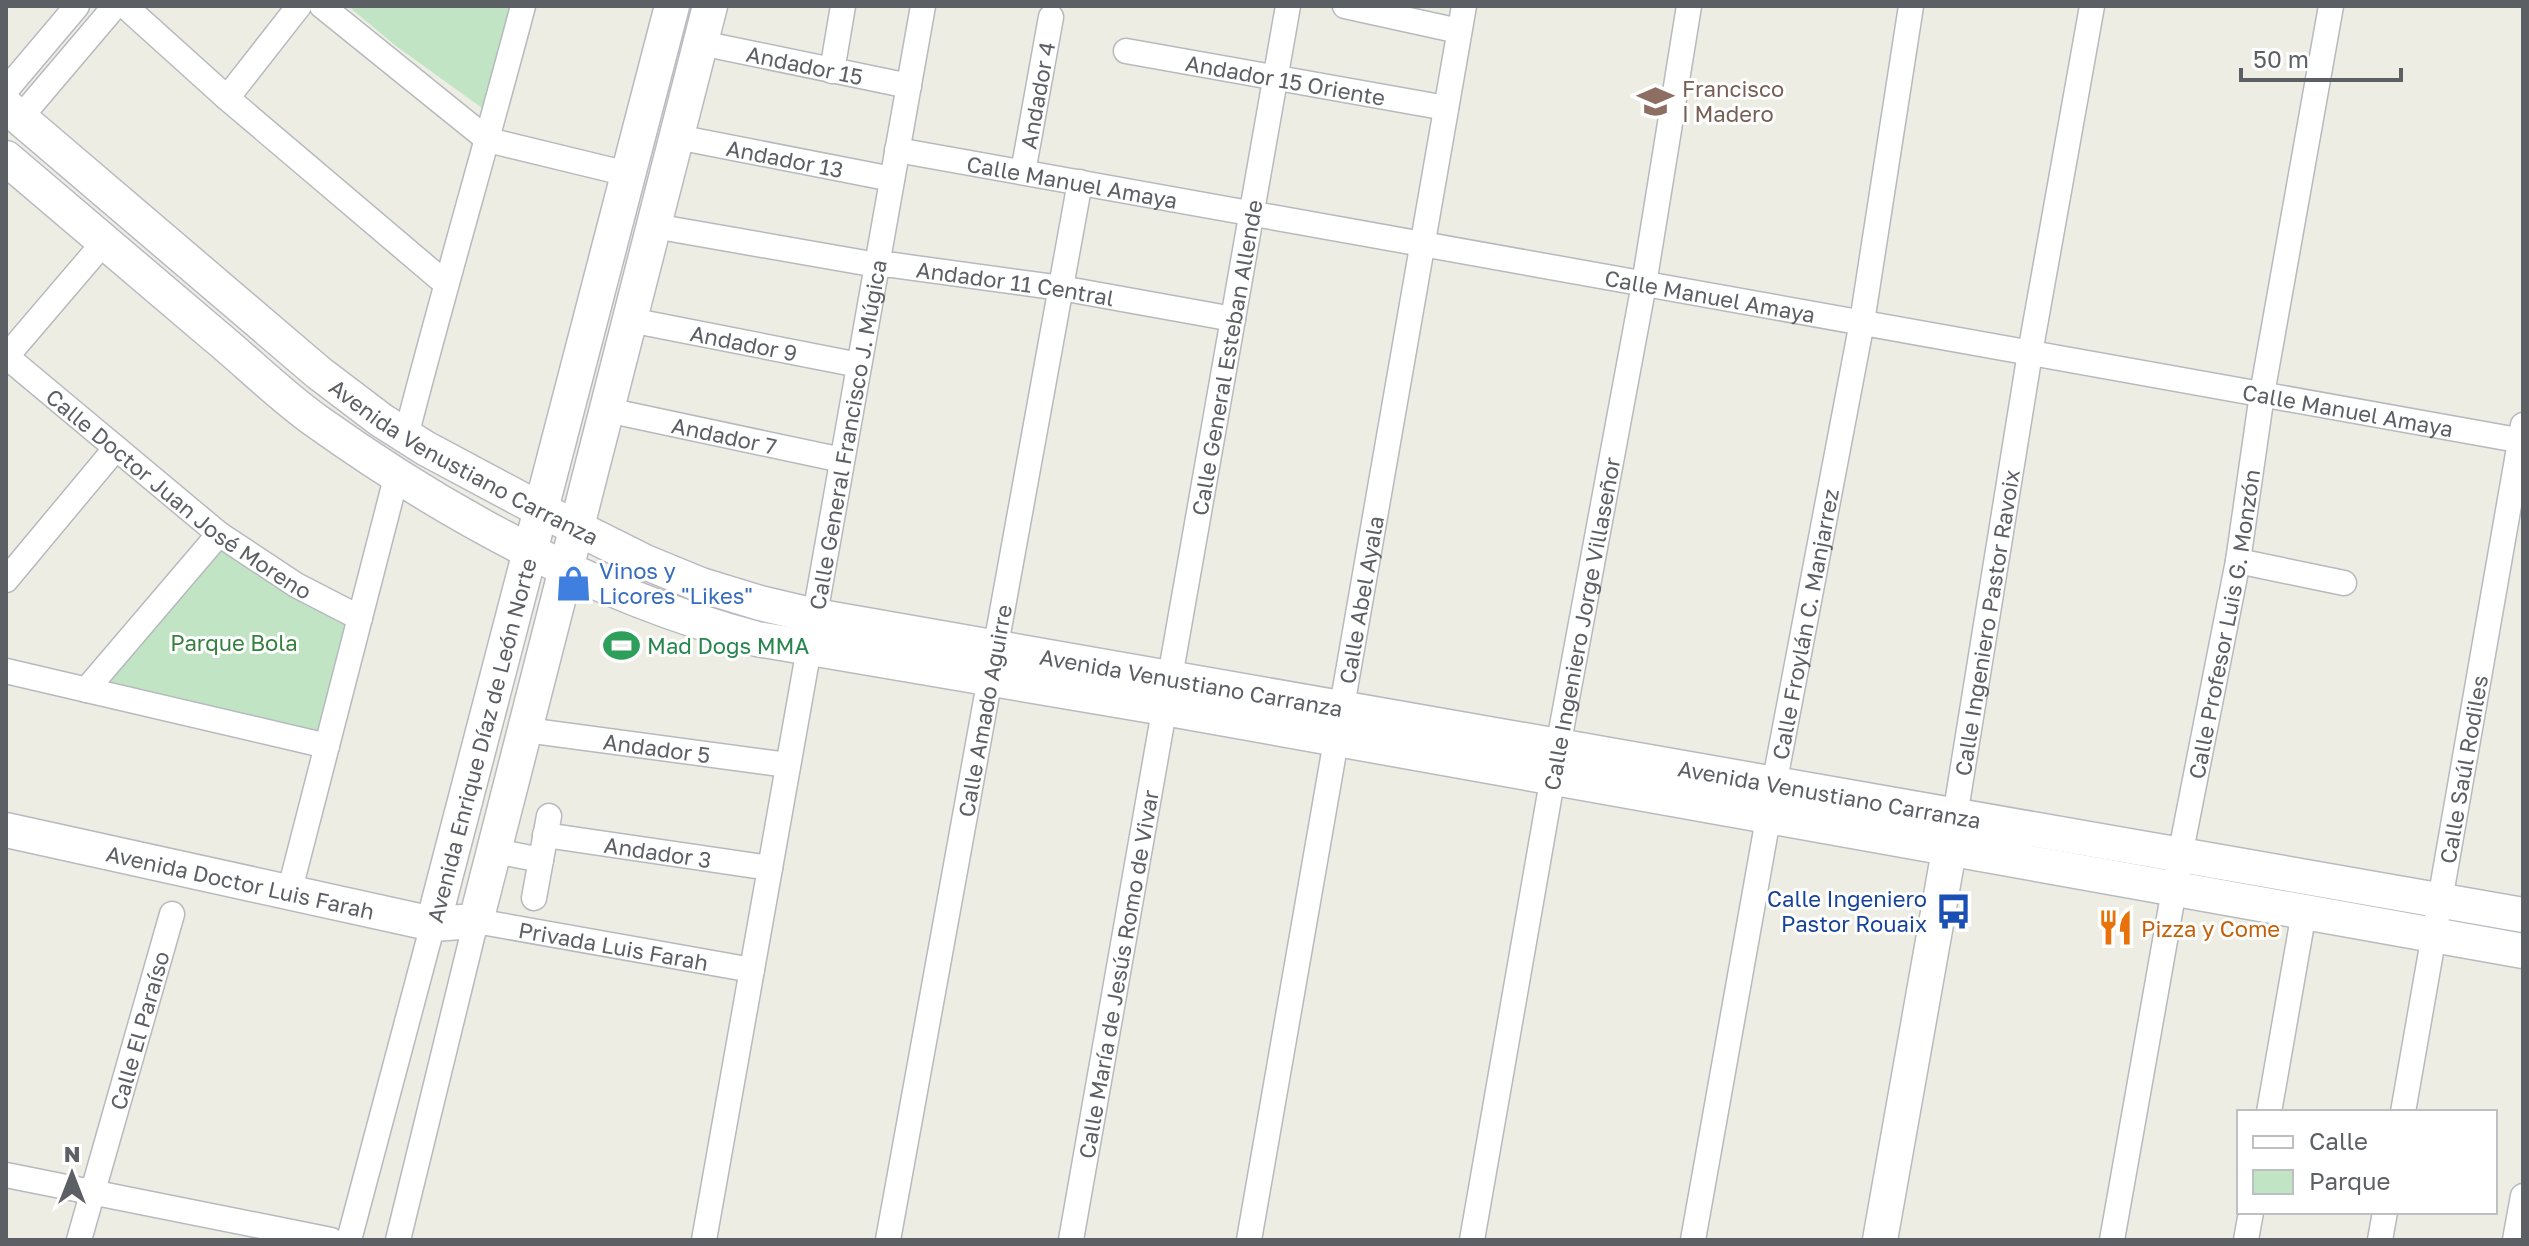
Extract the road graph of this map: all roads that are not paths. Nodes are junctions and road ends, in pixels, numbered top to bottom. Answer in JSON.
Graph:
{"nodes":[{"id":1,"x":77,"y":6,"type":"edge"},
{"id":2,"x":115,"y":6,"type":"edge"},
{"id":3,"x":125,"y":6,"type":"edge"},
{"id":4,"x":299,"y":6,"type":"edge"},
{"id":5,"x":322,"y":6,"type":"edge"},
{"id":6,"x":523,"y":6,"type":"edge"},
{"id":7,"x":672,"y":6,"type":"edge"},
{"id":8,"x":710,"y":6,"type":"edge"},
{"id":9,"x":843,"y":6,"type":"edge"},
{"id":10,"x":923,"y":6,"type":"edge"},
{"id":11,"x":1288,"y":6,"type":"edge"},
{"id":12,"x":1345,"y":6,"type":"edge"},
{"id":13,"x":1464,"y":6,"type":"edge"},
{"id":14,"x":1689,"y":6,"type":"edge"},
{"id":15,"x":1911,"y":6,"type":"edge"},
{"id":16,"x":2092,"y":6,"type":"edge"},
{"id":17,"x":2331,"y":6,"type":"edge"},
{"id":18,"x":1051,"y":17,"type":"dead end"},
{"id":19,"x":1459,"y":31,"type":"junction"},
{"id":20,"x":701,"y":43,"type":"junction"},
{"id":21,"x":1126,"y":51,"type":"dead end"},
{"id":22,"x":832,"y":71,"type":"junction"},
{"id":23,"x":1275,"y":78,"type":"junction"},
{"id":24,"x":909,"y":86,"type":"junction"},
{"id":25,"x":227,"y":98,"type":"junction"},
{"id":26,"x":11,"y":105,"type":"edge"},
{"id":27,"x":1446,"y":108,"type":"junction"},
{"id":28,"x":677,"y":137,"type":"junction"},
{"id":29,"x":488,"y":140,"type":"junction"},
{"id":30,"x":897,"y":150,"type":"junction"},
{"id":31,"x":6,"y":158,"type":"edge"},
{"id":32,"x":1023,"y":172,"type":"junction"},
{"id":33,"x":628,"y":174,"type":"junction"},
{"id":34,"x":892,"y":179,"type":"junction"},
{"id":35,"x":1080,"y":182,"type":"junction"},
{"id":36,"x":1251,"y":213,"type":"junction"},
{"id":37,"x":654,"y":226,"type":"junction"},
{"id":38,"x":105,"y":241,"type":"junction"},
{"id":39,"x":1422,"y":244,"type":"junction"},
{"id":40,"x":877,"y":265,"type":"junction"},
{"id":41,"x":445,"y":283,"type":"junction"},
{"id":42,"x":1644,"y":284,"type":"junction"},
{"id":43,"x":1061,"y":288,"type":"junction"},
{"id":44,"x":1233,"y":319,"type":"junction"},
{"id":45,"x":630,"y":320,"type":"junction"},
{"id":46,"x":1862,"y":322,"type":"junction"},
{"id":47,"x":2030,"y":353,"type":"junction"},
{"id":48,"x":6,"y":357,"type":"edge"},
{"id":49,"x":859,"y":365,"type":"junction"},
{"id":50,"x":2262,"y":394,"type":"junction"},
{"id":51,"x":607,"y":410,"type":"junction"},
{"id":52,"x":406,"y":436,"type":"junction"},
{"id":53,"x":2522,"y":436,"type":"edge"},
{"id":54,"x":116,"y":448,"type":"junction"},
{"id":55,"x":842,"y":460,"type":"junction"},
{"id":56,"x":397,"y":474,"type":"junction"},
{"id":57,"x":541,"y":510,"type":"junction"},
{"id":58,"x":577,"y":528,"type":"junction"},
{"id":59,"x":219,"y":534,"type":"junction"},
{"id":60,"x":530,"y":552,"type":"junction"},
{"id":61,"x":2238,"y":561,"type":"junction"},
{"id":62,"x":567,"y":570,"type":"junction"},
{"id":63,"x":6,"y":580,"type":"edge"},
{"id":64,"x":2344,"y":583,"type":"dead end"},
{"id":65,"x":360,"y":618,"type":"junction"},
{"id":66,"x":812,"y":632,"type":"junction"},
{"id":67,"x":993,"y":663,"type":"junction"},
{"id":68,"x":6,"y":671,"type":"edge"},
{"id":69,"x":86,"y":690,"type":"junction"},
{"id":70,"x":1166,"y":694,"type":"junction"},
{"id":71,"x":1338,"y":724,"type":"junction"},
{"id":72,"x":526,"y":730,"type":"junction"},
{"id":73,"x":327,"y":746,"type":"junction"},
{"id":74,"x":1555,"y":762,"type":"junction"},
{"id":75,"x":788,"y":765,"type":"junction"},
{"id":76,"x":1771,"y":800,"type":"junction"},
{"id":77,"x":6,"y":830,"type":"edge"},
{"id":78,"x":1952,"y":832,"type":"junction"},
{"id":79,"x":545,"y":837,"type":"junction"},
{"id":80,"x":495,"y":851,"type":"junction"},
{"id":81,"x":2180,"y":856,"type":"junction"},
{"id":82,"x":770,"y":868,"type":"junction"},
{"id":83,"x":2174,"y":889,"type":"junction"},
{"id":84,"x":289,"y":893,"type":"junction"},
{"id":85,"x":534,"y":898,"type":"dead end"},
{"id":86,"x":2441,"y":901,"type":"junction"},
{"id":87,"x":2304,"y":912,"type":"junction"},
{"id":88,"x":172,"y":914,"type":"dead end"},
{"id":89,"x":2523,"y":915,"type":"edge"},
{"id":90,"x":476,"y":921,"type":"junction"},
{"id":91,"x":433,"y":924,"type":"junction"},
{"id":92,"x":2435,"y":935,"type":"junction"},
{"id":93,"x":2523,"y":951,"type":"edge"},
{"id":94,"x":752,"y":970,"type":"junction"},
{"id":95,"x":2269,"y":1110,"type":"edge"},
{"id":96,"x":2403,"y":1110,"type":"edge"},
{"id":97,"x":6,"y":1175,"type":"edge"},
{"id":98,"x":94,"y":1191,"type":"junction"},
{"id":99,"x":2523,"y":1196,"type":"edge"},
{"id":100,"x":2251,"y":1214,"type":"edge"},
{"id":101,"x":2385,"y":1214,"type":"edge"},
{"id":102,"x":79,"y":1240,"type":"edge"},
{"id":103,"x":331,"y":1240,"type":"edge"},
{"id":104,"x":349,"y":1240,"type":"edge"},
{"id":105,"x":398,"y":1240,"type":"edge"},
{"id":106,"x":704,"y":1240,"type":"edge"},
{"id":107,"x":888,"y":1240,"type":"edge"},
{"id":108,"x":1071,"y":1240,"type":"edge"},
{"id":109,"x":1249,"y":1240,"type":"edge"},
{"id":110,"x":1472,"y":1240,"type":"edge"},
{"id":111,"x":1693,"y":1240,"type":"edge"},
{"id":112,"x":1880,"y":1240,"type":"edge"},
{"id":113,"x":2112,"y":1240,"type":"edge"},
{"id":114,"x":2246,"y":1240,"type":"edge"},
{"id":115,"x":2380,"y":1240,"type":"edge"},
{"id":116,"x":2515,"y":1240,"type":"edge"}],
"edges":[{"from":1,"to":26,"type":"street"},
{"from":2,"to":26,"type":"street"},
{"from":3,"to":25,"type":"street"},
{"from":4,"to":25,"type":"street"},
{"from":5,"to":29,"type":"street"},
{"from":6,"to":29,"type":"street"},
{"from":7,"to":33,"type":"street","name":"Avenida Enrique Díaz de León Norte"},
{"from":8,"to":20,"type":"street","name":"Avenida Enrique Díaz de León Norte"},
{"from":9,"to":22,"type":"street"},
{"from":10,"to":24,"type":"street","name":"Calle General Francisco J. Múgica"},
{"from":11,"to":23,"type":"street","name":"Calle General Esteban Allende"},
{"from":12,"to":19,"type":"street"},
{"from":13,"to":19,"type":"street","name":"Calle Abel Ayala"},
{"from":14,"to":42,"type":"street","name":"Calle Ingeniero Jorge Villaseñor"},
{"from":15,"to":46,"type":"street","name":"Calle Froylán C. Manjarrez"},
{"from":16,"to":47,"type":"street","name":"Calle Ingeniero Pastor Ravoix"},
{"from":17,"to":50,"type":"street","name":"Calle Profesor Luis G. Monzón"},
{"from":18,"to":32,"type":"street","name":"Andador 4"},
{"from":19,"to":27,"type":"street","name":"Calle Abel Ayala"},
{"from":20,"to":22,"type":"street","name":"Andador 15"},
{"from":20,"to":28,"type":"street","name":"Avenida Enrique Díaz de León Norte"},
{"from":21,"to":23,"type":"street","name":"Andador 15 Oriente"},
{"from":22,"to":24,"type":"street","name":"Andador 15"},
{"from":23,"to":27,"type":"street","name":"Andador 15 Oriente"},
{"from":23,"to":36,"type":"street","name":"Calle General Esteban Allende"},
{"from":24,"to":30,"type":"street","name":"Calle General Francisco J. Múgica"},
{"from":25,"to":41,"type":"street"},
{"from":26,"to":52,"type":"street","name":"Avenida Venustiano Carranza"},
{"from":27,"to":39,"type":"street","name":"Calle Abel Ayala"},
{"from":28,"to":34,"type":"street","name":"Andador 13"},
{"from":28,"to":37,"type":"street","name":"Avenida Enrique Díaz de León Norte"},
{"from":29,"to":33,"type":"street"},
{"from":29,"to":41,"type":"street"},
{"from":30,"to":32,"type":"street","name":"Calle Manuel Amaya"},
{"from":30,"to":34,"type":"street","name":"Calle General Francisco J. Múgica"},
{"from":31,"to":38,"type":"street","name":"Avenida Venustiano Carranza"},
{"from":32,"to":35,"type":"street","name":"Calle Manuel Amaya"},
{"from":33,"to":57,"type":"street","name":"Avenida Enrique Díaz de León Norte"},
{"from":34,"to":40,"type":"street","name":"Calle General Francisco J. Múgica"},
{"from":35,"to":36,"type":"street","name":"Calle Manuel Amaya"},
{"from":35,"to":43,"type":"street","name":"Calle Amado Aguirre"},
{"from":36,"to":39,"type":"street","name":"Calle Manuel Amaya"},
{"from":36,"to":44,"type":"street","name":"Calle General Esteban Allende"},
{"from":37,"to":40,"type":"street","name":"Andador 11 Central"},
{"from":37,"to":45,"type":"street","name":"Avenida Enrique Díaz de León Norte"},
{"from":38,"to":48,"type":"street"},
{"from":38,"to":56,"type":"street","name":"Avenida Venustiano Carranza"},
{"from":39,"to":42,"type":"street","name":"Calle Manuel Amaya"},
{"from":39,"to":71,"type":"street","name":"Calle Abel Ayala"},
{"from":40,"to":43,"type":"street","name":"Andador 11 Central"},
{"from":40,"to":49,"type":"street","name":"Calle General Francisco J. Múgica"},
{"from":41,"to":52,"type":"street"},
{"from":42,"to":46,"type":"street","name":"Calle Manuel Amaya"},
{"from":42,"to":74,"type":"street","name":"Calle Ingeniero Jorge Villaseñor"},
{"from":43,"to":44,"type":"street","name":"Andador 11 Central"},
{"from":43,"to":67,"type":"street","name":"Calle Amado Aguirre"},
{"from":44,"to":70,"type":"street","name":"Calle General Esteban Allende"},
{"from":45,"to":49,"type":"street","name":"Andador 9"},
{"from":45,"to":51,"type":"street","name":"Avenida Enrique Díaz de León Norte"},
{"from":46,"to":47,"type":"street","name":"Calle Manuel Amaya"},
{"from":46,"to":76,"type":"street","name":"Calle Froylán C. Manjarrez"},
{"from":47,"to":50,"type":"street","name":"Calle Manuel Amaya"},
{"from":47,"to":78,"type":"street","name":"Calle Ingeniero Pastor Ravoix"},
{"from":48,"to":54,"type":"street","name":"Calle Doctor Juan José Moreno"},
{"from":49,"to":55,"type":"street","name":"Calle General Francisco J. Múgica"},
{"from":50,"to":53,"type":"street","name":"Calle Manuel Amaya"},
{"from":50,"to":61,"type":"street","name":"Calle Profesor Luis G. Monzón"},
{"from":51,"to":55,"type":"street","name":"Andador 7"},
{"from":51,"to":58,"type":"street","name":"Avenida Enrique Díaz de León Norte"},
{"from":52,"to":57,"type":"street","name":"Avenida Venustiano Carranza"},
{"from":53,"to":86,"type":"street","name":"Calle Saúl Rodiles"},
{"from":54,"to":59,"type":"street","name":"Calle Doctor Juan José Moreno"},
{"from":54,"to":63,"type":"street"},
{"from":55,"to":66,"type":"street","name":"Calle General Francisco J. Múgica"},
{"from":56,"to":60,"type":"street","name":"Avenida Venustiano Carranza"},
{"from":56,"to":65,"type":"street"},
{"from":57,"to":58,"type":"street","name":"Avenida Venustiano Carranza"},
{"from":57,"to":60,"type":"street","name":"Avenida Enrique Díaz de León Norte"},
{"from":58,"to":62,"type":"street","name":"Avenida Enrique Díaz de León Norte"},
{"from":58,"to":66,"type":"street","name":"Avenida Venustiano Carranza"},
{"from":59,"to":65,"type":"street","name":"Calle Doctor Juan José Moreno"},
{"from":59,"to":69,"type":"street"},
{"from":60,"to":62,"type":"street","name":"Avenida Venustiano Carranza"},
{"from":60,"to":91,"type":"street","name":"Avenida Enrique Díaz de León Norte"},
{"from":61,"to":64,"type":"street"},
{"from":61,"to":81,"type":"street","name":"Calle Profesor Luis G. Monzón"},
{"from":62,"to":66,"type":"street","name":"Avenida Venustiano Carranza"},
{"from":62,"to":72,"type":"street","name":"Avenida Enrique Díaz de León Norte"},
{"from":65,"to":73,"type":"street"},
{"from":66,"to":67,"type":"street","name":"Avenida Venustiano Carranza"},
{"from":66,"to":75,"type":"street","name":"Calle General Francisco J. Múgica"},
{"from":67,"to":70,"type":"street","name":"Avenida Venustiano Carranza"},
{"from":67,"to":107,"type":"street","name":"Calle Amado Aguirre"},
{"from":68,"to":69,"type":"street"},
{"from":69,"to":73,"type":"street"},
{"from":70,"to":71,"type":"street","name":"Avenida Venustiano Carranza"},
{"from":70,"to":108,"type":"street","name":"Calle María de Jesús Romo de Vivar"},
{"from":71,"to":74,"type":"street","name":"Avenida Venustiano Carranza"},
{"from":71,"to":109,"type":"street","name":"Calle Abel Ayala"},
{"from":72,"to":75,"type":"street","name":"Andador 5"},
{"from":72,"to":80,"type":"street","name":"Avenida Enrique Díaz de León Norte"},
{"from":73,"to":84,"type":"street"},
{"from":74,"to":76,"type":"street","name":"Avenida Venustiano Carranza"},
{"from":74,"to":110,"type":"street","name":"Calle Ingeniero Jorge Villaseñor"},
{"from":75,"to":82,"type":"street","name":"Calle General Francisco J. Múgica"},
{"from":76,"to":78,"type":"street","name":"Avenida Venustiano Carranza"},
{"from":76,"to":111,"type":"street","name":"Calle Froylán C. Manjarrez"},
{"from":77,"to":84,"type":"street","name":"Avenida Doctor Luis Farah"},
{"from":78,"to":81,"type":"street","name":"Avenida Venustiano Carranza"},
{"from":78,"to":83,"type":"street","name":"Avenida Venustiano Carranza"},
{"from":78,"to":112,"type":"street","name":"Calle Ingeniero Pastor Ravoix"},
{"from":79,"to":80,"type":"street","name":"Andador 3"},
{"from":79,"to":82,"type":"street","name":"Andador 3"},
{"from":79,"to":85,"type":"street"},
{"from":80,"to":90,"type":"street","name":"Avenida Enrique Díaz de León Norte"},
{"from":81,"to":83,"type":"street","name":"Calle Profesor Luis G. Monzón"},
{"from":81,"to":86,"type":"street","name":"Avenida Venustiano Carranza"},
{"from":82,"to":94,"type":"street","name":"Calle General Francisco J. Múgica"},
{"from":83,"to":87,"type":"street","name":"Avenida Venustiano Carranza"},
{"from":83,"to":113,"type":"street","name":"Calle Profesor Luis G. Monzón"},
{"from":84,"to":91,"type":"street","name":"Avenida Doctor Luis Farah"},
{"from":86,"to":89,"type":"street","name":"Avenida Venustiano Carranza"},
{"from":86,"to":92,"type":"street","name":"Calle Saúl Rodiles"},
{"from":87,"to":92,"type":"street","name":"Avenida Venustiano Carranza"},
{"from":87,"to":95,"type":"street"},
{"from":88,"to":98,"type":"street","name":"Calle El Paraíso"},
{"from":90,"to":91,"type":"street","name":"Avenida Doctor Luis Farah"},
{"from":90,"to":94,"type":"street","name":"Privada Luis Farah"},
{"from":90,"to":105,"type":"street","name":"Avenida Enrique Díaz de León Norte"},
{"from":91,"to":104,"type":"street","name":"Avenida Enrique Díaz de León Norte"},
{"from":92,"to":93,"type":"street","name":"Avenida Venustiano Carranza"},
{"from":92,"to":96,"type":"street","name":"Calle Saúl Rodiles"},
{"from":94,"to":106,"type":"street","name":"Calle General Francisco J. Múgica"},
{"from":97,"to":98,"type":"street"},
{"from":98,"to":102,"type":"street","name":"Calle El Paraíso"},
{"from":98,"to":103,"type":"street"},
{"from":99,"to":116,"type":"street"},
{"from":100,"to":114,"type":"street"},
{"from":101,"to":115,"type":"street"}]}
